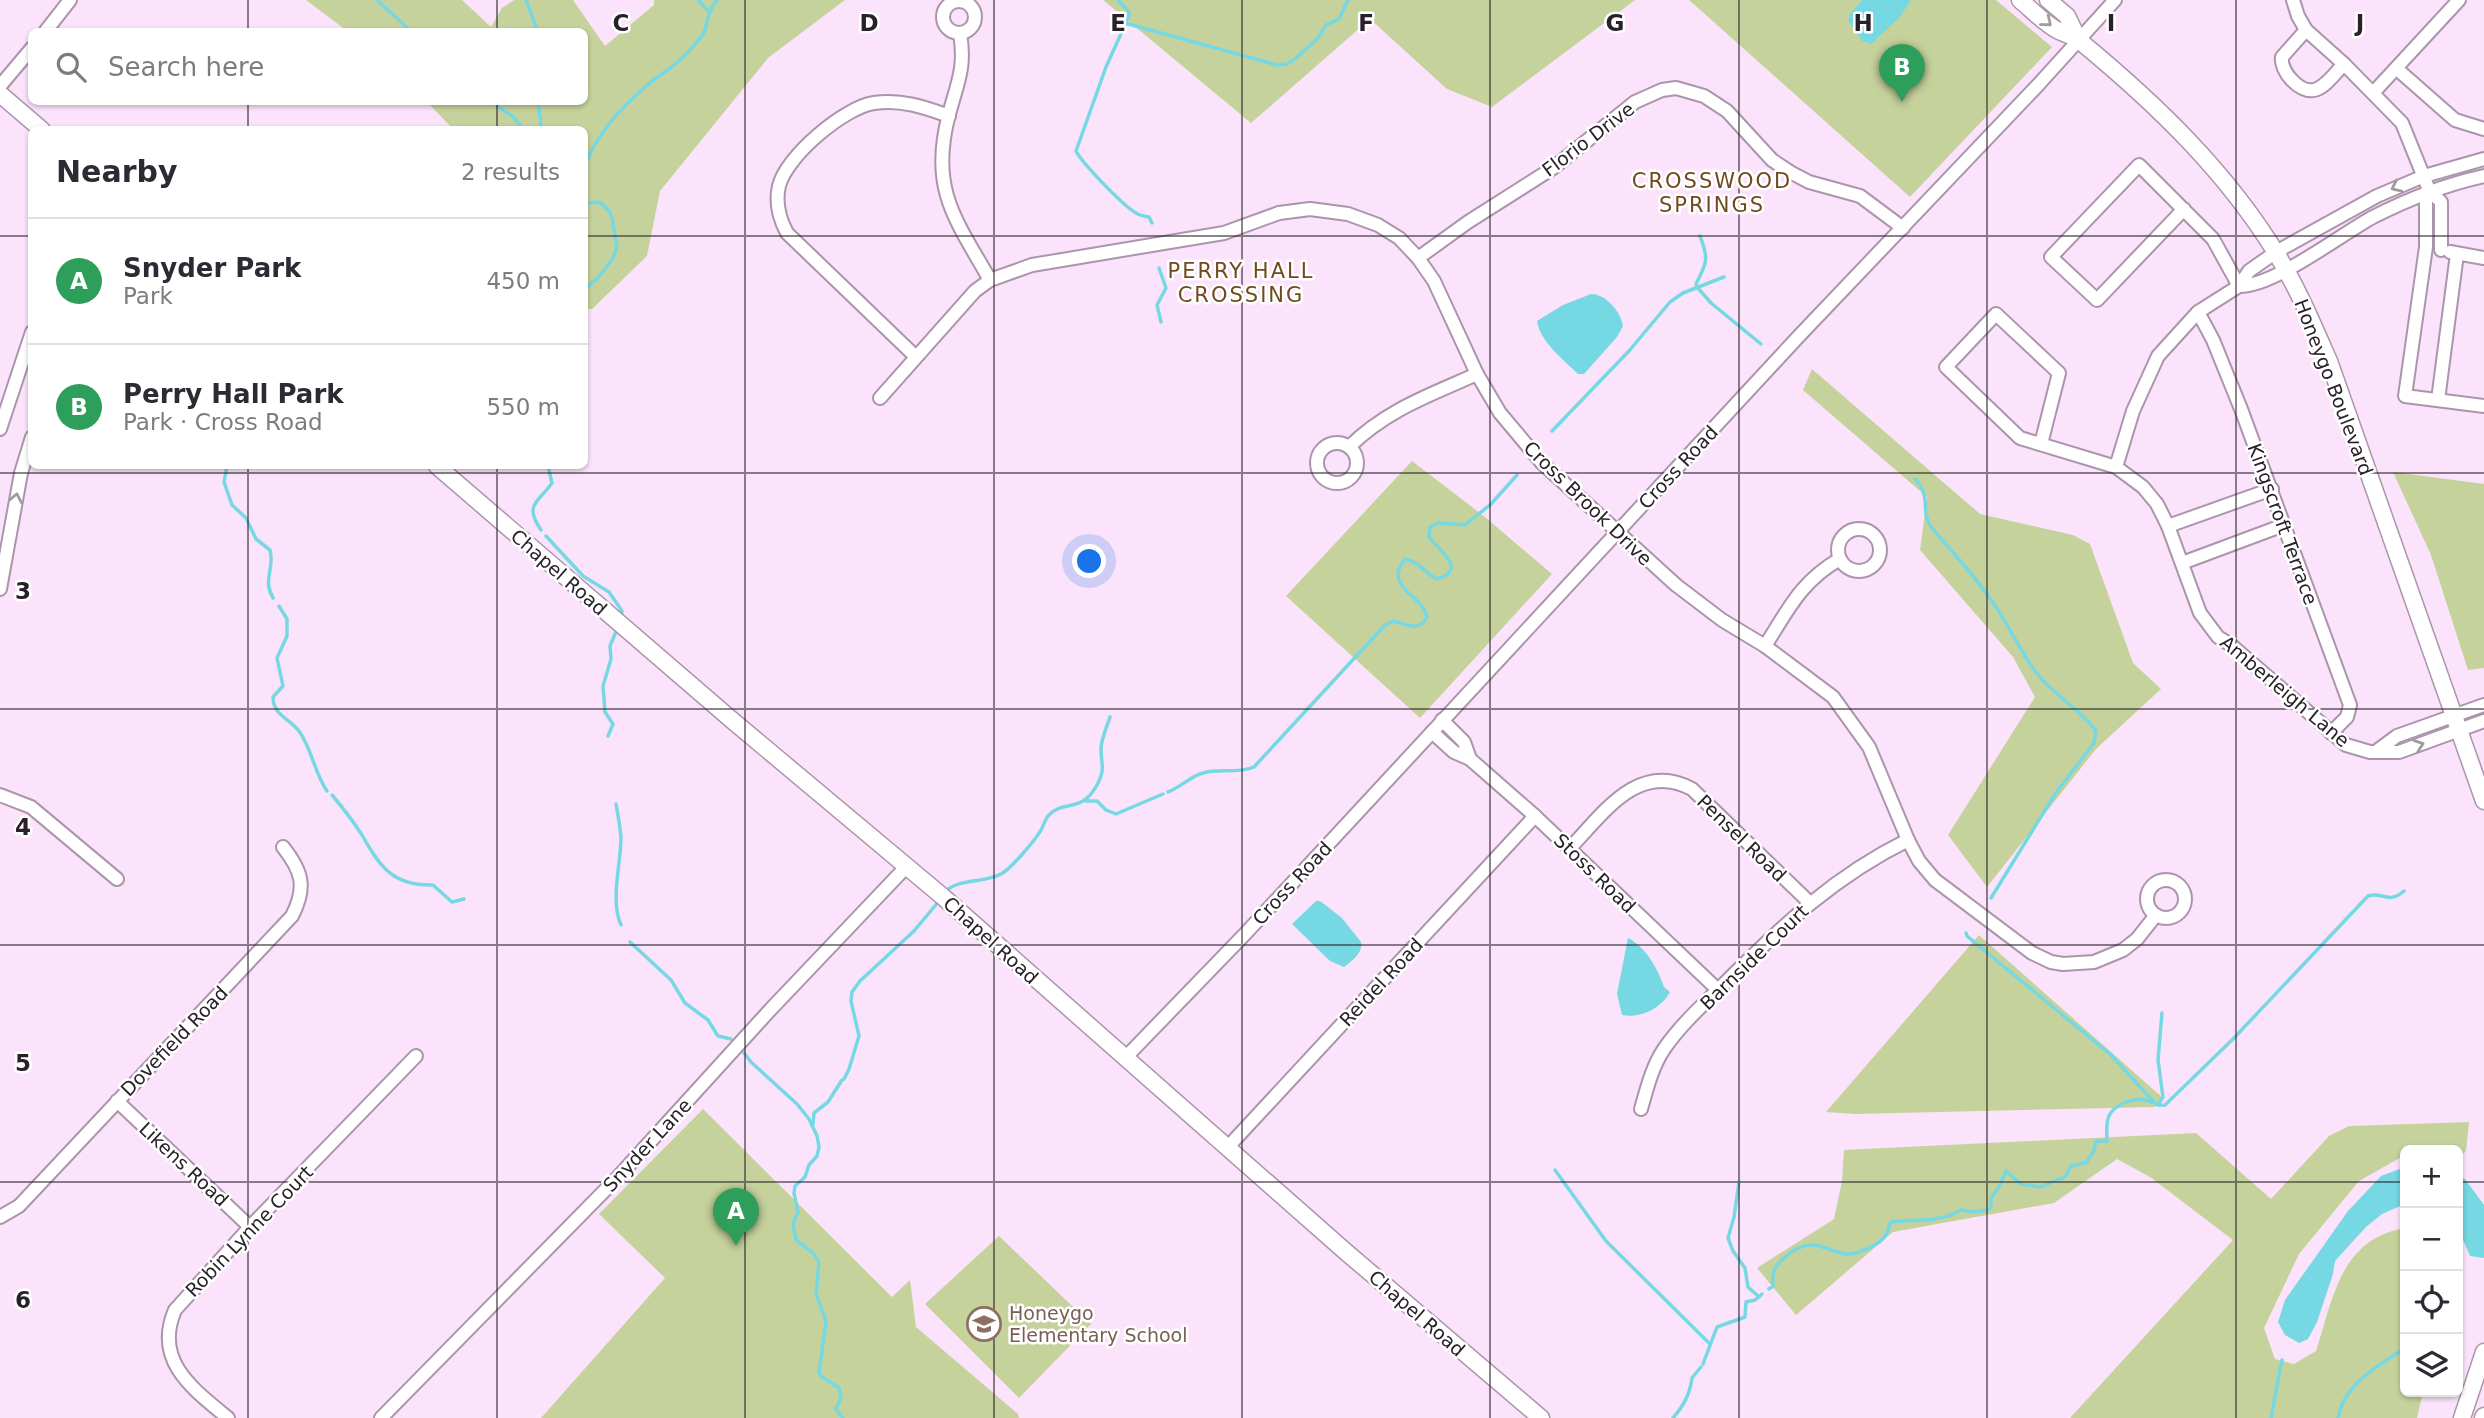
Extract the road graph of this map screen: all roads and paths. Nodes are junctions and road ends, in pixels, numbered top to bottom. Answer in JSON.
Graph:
{"nodes":[{"id":1,"x":70,"y":0,"type":"edge"},
{"id":2,"x":2020,"y":0,"type":"edge"},
{"id":3,"x":2048,"y":0,"type":"edge"},
{"id":4,"x":2115,"y":0,"type":"edge"},
{"id":5,"x":2293,"y":0,"type":"edge"},
{"id":6,"x":2459,"y":0,"type":"edge"},
{"id":7,"x":48,"y":28,"type":"edge"},
{"id":8,"x":2306,"y":30,"type":"junction"},
{"id":9,"x":960,"y":33,"type":"dead end"},
{"id":10,"x":2078,"y":39,"type":"junction"},
{"id":11,"x":28,"y":53,"type":"edge"},
{"id":12,"x":2344,"y":64,"type":"junction"},
{"id":13,"x":2397,"y":69,"type":"junction"},
{"id":14,"x":0,"y":86,"type":"edge"},
{"id":15,"x":2373,"y":93,"type":"junction"},
{"id":16,"x":0,"y":94,"type":"edge"},
{"id":17,"x":949,"y":116,"type":"junction"},
{"id":18,"x":37,"y":126,"type":"edge"},
{"id":19,"x":2484,"y":129,"type":"edge"},
{"id":20,"x":2484,"y":159,"type":"edge"},
{"id":21,"x":2424,"y":176,"type":"junction"},
{"id":22,"x":2484,"y":176,"type":"edge"},
{"id":23,"x":2429,"y":190,"type":"junction"},
{"id":24,"x":2184,"y":209,"type":"junction"},
{"id":25,"x":1903,"y":229,"type":"junction"},
{"id":26,"x":2426,"y":247,"type":"junction"},
{"id":27,"x":2441,"y":250,"type":"junction"},
{"id":28,"x":2276,"y":252,"type":"junction"},
{"id":29,"x":2457,"y":254,"type":"junction"},
{"id":30,"x":1418,"y":258,"type":"junction"},
{"id":31,"x":2484,"y":258,"type":"edge"},
{"id":32,"x":2286,"y":269,"type":"junction"},
{"id":33,"x":990,"y":280,"type":"junction"},
{"id":34,"x":2239,"y":286,"type":"junction"},
{"id":35,"x":2198,"y":312,"type":"junction"},
{"id":36,"x":28,"y":344,"type":"edge"},
{"id":37,"x":915,"y":356,"type":"junction"},
{"id":38,"x":1477,"y":374,"type":"junction"},
{"id":39,"x":880,"y":398,"type":"dead end"},
{"id":40,"x":2438,"y":400,"type":"junction"},
{"id":41,"x":2484,"y":406,"type":"edge"},
{"id":42,"x":0,"y":429,"type":"edge"},
{"id":43,"x":2041,"y":444,"type":"junction"},
{"id":44,"x":1349,"y":447,"type":"dead end"},
{"id":45,"x":28,"y":451,"type":"edge"},
{"id":46,"x":2116,"y":467,"type":"junction"},
{"id":47,"x":440,"y":469,"type":"edge"},
{"id":48,"x":2272,"y":489,"type":"junction"},
{"id":49,"x":2284,"y":525,"type":"junction"},
{"id":50,"x":2168,"y":526,"type":"junction"},
{"id":51,"x":1619,"y":532,"type":"junction"},
{"id":52,"x":1840,"y":559,"type":"dead end"},
{"id":53,"x":2182,"y":563,"type":"junction"},
{"id":54,"x":0,"y":589,"type":"edge"},
{"id":55,"x":1765,"y":646,"type":"junction"},
{"id":56,"x":2484,"y":705,"type":"edge"},
{"id":57,"x":1442,"y":720,"type":"junction"},
{"id":58,"x":2484,"y":721,"type":"edge"},
{"id":59,"x":2456,"y":722,"type":"junction"},
{"id":60,"x":1432,"y":732,"type":"junction"},
{"id":61,"x":2331,"y":733,"type":"junction"},
{"id":62,"x":1470,"y":759,"type":"junction"},
{"id":63,"x":0,"y":795,"type":"edge"},
{"id":64,"x":2484,"y":801,"type":"edge"},
{"id":65,"x":1535,"y":816,"type":"junction"},
{"id":66,"x":1908,"y":840,"type":"junction"},
{"id":67,"x":283,"y":846,"type":"dead end"},
{"id":68,"x":1570,"y":848,"type":"junction"},
{"id":69,"x":907,"y":866,"type":"junction"},
{"id":70,"x":117,"y":879,"type":"dead end"},
{"id":71,"x":1810,"y":903,"type":"junction"},
{"id":72,"x":2156,"y":915,"type":"dead end"},
{"id":73,"x":1718,"y":990,"type":"junction"},
{"id":74,"x":416,"y":1056,"type":"dead end"},
{"id":75,"x":1126,"y":1057,"type":"junction"},
{"id":76,"x":117,"y":1101,"type":"junction"},
{"id":77,"x":1641,"y":1109,"type":"dead end"},
{"id":78,"x":1227,"y":1148,"type":"junction"},
{"id":79,"x":0,"y":1217,"type":"edge"},
{"id":80,"x":250,"y":1227,"type":"junction"},
{"id":81,"x":2484,"y":1352,"type":"edge"},
{"id":82,"x":228,"y":1418,"type":"edge"},
{"id":83,"x":381,"y":1418,"type":"edge"},
{"id":84,"x":1541,"y":1418,"type":"edge"},
{"id":85,"x":2462,"y":1418,"type":"edge"}],
"edges":[{"from":1,"to":7,"type":"street"},
{"from":2,"to":10,"type":"street","name":"Honeygo Boulevard","one_way":true},
{"from":3,"to":10,"type":"street","name":"Honeygo Boulevard"},
{"from":4,"to":10,"type":"street","name":"Cross Road"},
{"from":5,"to":8,"type":"street"},
{"from":6,"to":13,"type":"street"},
{"from":8,"to":12,"type":"street"},
{"from":8,"to":12,"type":"street"},
{"from":9,"to":17,"type":"street"},
{"from":10,"to":25,"type":"street","name":"Cross Road"},
{"from":10,"to":28,"type":"street","name":"Honeygo Boulevard"},
{"from":11,"to":14,"type":"street"},
{"from":12,"to":15,"type":"street"},
{"from":13,"to":15,"type":"street"},
{"from":13,"to":19,"type":"street"},
{"from":15,"to":21,"type":"street"},
{"from":16,"to":18,"type":"street"},
{"from":17,"to":33,"type":"street"},
{"from":17,"to":37,"type":"street"},
{"from":20,"to":21,"type":"street"},
{"from":21,"to":23,"type":"street"},
{"from":21,"to":28,"type":"street","one_way":true},
{"from":22,"to":23,"type":"street"},
{"from":23,"to":26,"type":"street"},
{"from":23,"to":27,"type":"street"},
{"from":23,"to":32,"type":"street"},
{"from":24,"to":24,"type":"street"},
{"from":24,"to":34,"type":"street"},
{"from":25,"to":30,"type":"street","name":"Florio Drive"},
{"from":25,"to":51,"type":"street","name":"Cross Road"},
{"from":26,"to":27,"type":"street"},
{"from":26,"to":40,"type":"street"},
{"from":27,"to":29,"type":"street"},
{"from":28,"to":32,"type":"street","name":"Honeygo Boulevard"},
{"from":28,"to":34,"type":"street"},
{"from":29,"to":31,"type":"street"},
{"from":29,"to":40,"type":"street"},
{"from":30,"to":33,"type":"street","name":"Cross Brook Drive"},
{"from":30,"to":38,"type":"street","name":"Cross Brook Drive"},
{"from":32,"to":34,"type":"street"},
{"from":32,"to":59,"type":"street","name":"Honeygo Boulevard"},
{"from":33,"to":37,"type":"street","name":"Cross Brook Drive"},
{"from":34,"to":35,"type":"street"},
{"from":35,"to":46,"type":"street"},
{"from":35,"to":48,"type":"street","name":"Kingscroft Terrace"},
{"from":36,"to":42,"type":"street"},
{"from":37,"to":39,"type":"street","name":"Cross Brook Drive"},
{"from":38,"to":44,"type":"street"},
{"from":38,"to":51,"type":"street","name":"Cross Brook Drive"},
{"from":40,"to":41,"type":"street"},
{"from":43,"to":43,"type":"street","name":"Amberleigh Lane"},
{"from":43,"to":46,"type":"street","name":"Amberleigh Lane"},
{"from":54,"to":45,"type":"street","one_way":true},
{"from":46,"to":50,"type":"street","name":"Amberleigh Lane"},
{"from":47,"to":69,"type":"street","name":"Chapel Road"},
{"from":48,"to":49,"type":"street","name":"Kingscroft Terrace"},
{"from":48,"to":50,"type":"street"},
{"from":49,"to":53,"type":"street"},
{"from":49,"to":61,"type":"street","name":"Kingscroft Terrace"},
{"from":50,"to":53,"type":"street","name":"Amberleigh Lane"},
{"from":51,"to":55,"type":"street","name":"Cross Brook Drive"},
{"from":51,"to":57,"type":"street","name":"Cross Road"},
{"from":52,"to":55,"type":"street"},
{"from":53,"to":61,"type":"street","name":"Amberleigh Lane"},
{"from":55,"to":66,"type":"street","name":"Cross Brook Drive"},
{"from":56,"to":59,"type":"street"},
{"from":57,"to":60,"type":"street","name":"Cross Road"},
{"from":57,"to":62,"type":"street","name":"Stoss Road"},
{"from":58,"to":59,"type":"street"},
{"from":59,"to":61,"type":"street","name":"Amberleigh Lane"},
{"from":59,"to":64,"type":"street","name":"Honeygo Boulevard"},
{"from":60,"to":62,"type":"street","name":"Stoss Road"},
{"from":60,"to":75,"type":"street","name":"Cross Road"},
{"from":62,"to":65,"type":"street","name":"Stoss Road"},
{"from":63,"to":70,"type":"street"},
{"from":65,"to":68,"type":"street","name":"Stoss Road"},
{"from":65,"to":78,"type":"street","name":"Reidel Road"},
{"from":66,"to":71,"type":"street","name":"Barnside Court"},
{"from":66,"to":72,"type":"street","name":"Cross Brook Drive"},
{"from":67,"to":76,"type":"street","name":"Dovefield Road"},
{"from":68,"to":71,"type":"street","name":"Pensel Road"},
{"from":68,"to":73,"type":"street","name":"Stoss Road"},
{"from":69,"to":75,"type":"street","name":"Chapel Road"},
{"from":69,"to":83,"type":"street","name":"Snyder Lane"},
{"from":71,"to":73,"type":"street","name":"Barnside Court"},
{"from":73,"to":77,"type":"street","name":"Barnside Court"},
{"from":74,"to":80,"type":"street","name":"Robin Lynne Court"},
{"from":75,"to":78,"type":"street","name":"Chapel Road"},
{"from":76,"to":79,"type":"street","name":"Dovefield Road"},
{"from":76,"to":80,"type":"street","name":"Likens Road"},
{"from":78,"to":84,"type":"street","name":"Chapel Road"},
{"from":80,"to":82,"type":"street","name":"Robin Lynne Court"},
{"from":81,"to":85,"type":"street"}]}
